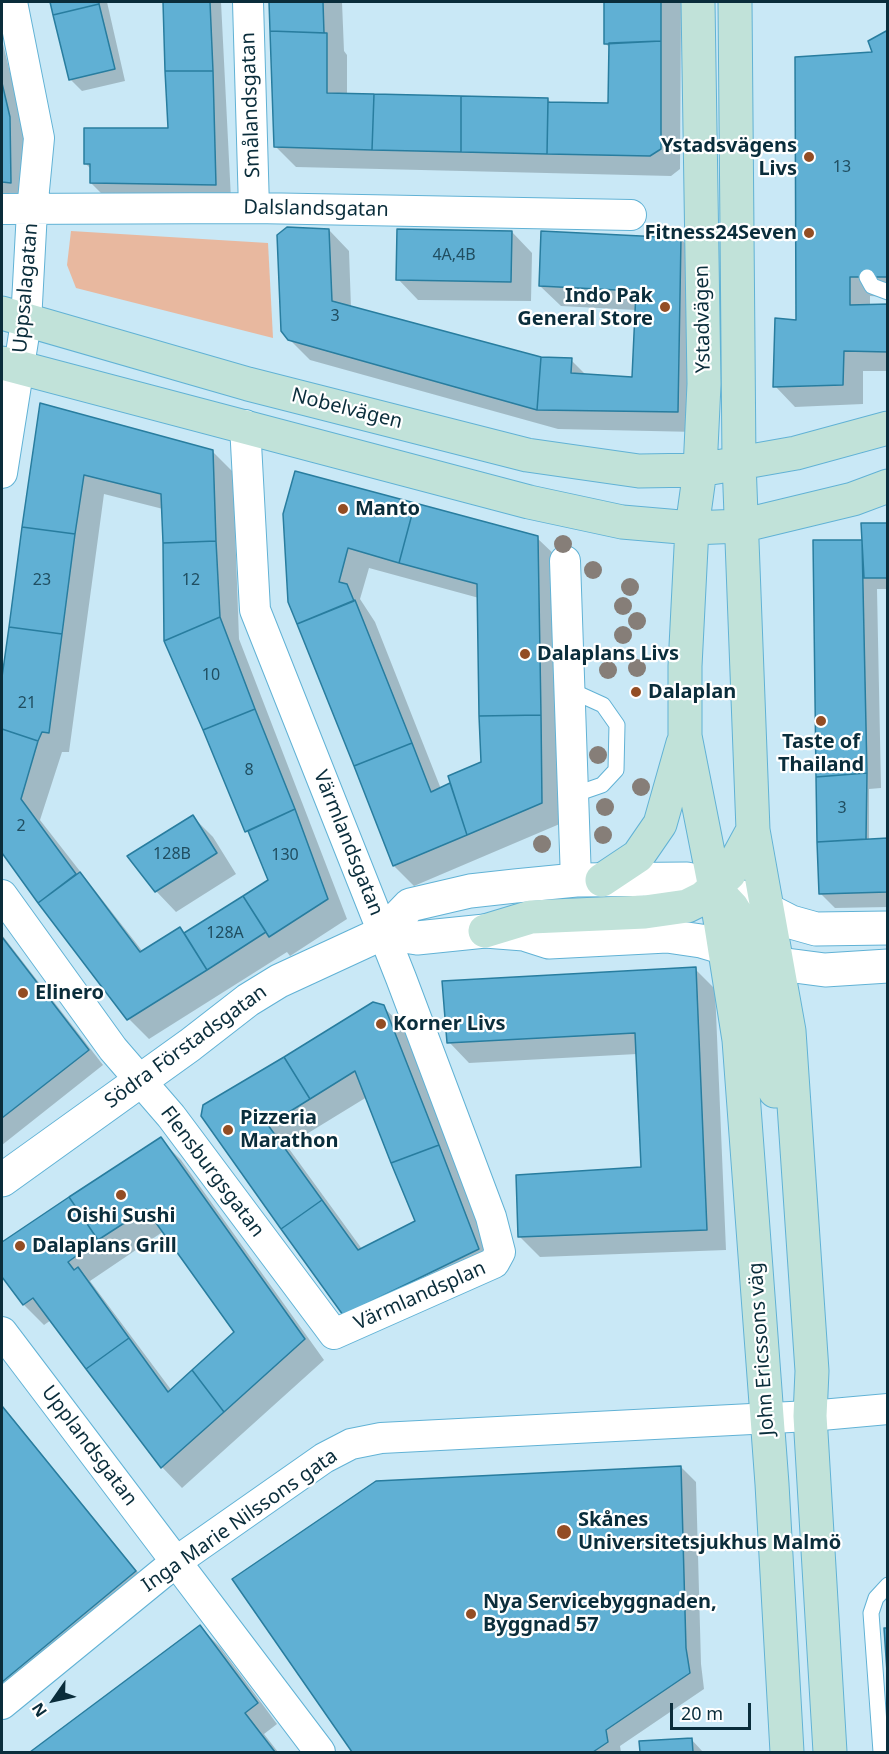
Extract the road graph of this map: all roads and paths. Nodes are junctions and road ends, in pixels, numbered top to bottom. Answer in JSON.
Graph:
{"nodes":[{"id":1,"x":12,"y":2,"type":"edge"},
{"id":2,"x":248,"y":2,"type":"edge"},
{"id":3,"x":698,"y":2,"type":"edge"},
{"id":4,"x":735,"y":2,"type":"edge"},
{"id":5,"x":254,"y":208,"type":"junction"},
{"id":6,"x":2,"y":209,"type":"edge"},
{"id":7,"x":32,"y":211,"type":"junction"},
{"id":8,"x":632,"y":214,"type":"dead end"},
{"id":9,"x":867,"y":277,"type":"dead end"},
{"id":10,"x":888,"y":292,"type":"edge"},
{"id":11,"x":14,"y":317,"type":"edge"},
{"id":12,"x":10,"y":365,"type":"edge"},
{"id":13,"x":245,"y":425,"type":"junction"},
{"id":14,"x":888,"y":428,"type":"edge"},
{"id":15,"x":739,"y":462,"type":"junction"},
{"id":16,"x":700,"y":470,"type":"junction"},
{"id":17,"x":2,"y":473,"type":"edge"},
{"id":18,"x":888,"y":486,"type":"edge"},
{"id":19,"x":741,"y":526,"type":"junction"},
{"id":20,"x":692,"y":528,"type":"junction"},
{"id":21,"x":565,"y":561,"type":"dead end"},
{"id":22,"x":570,"y":690,"type":"junction"},
{"id":23,"x":685,"y":736,"type":"junction"},
{"id":24,"x":573,"y":795,"type":"junction"},
{"id":25,"x":753,"y":830,"type":"junction"},
{"id":26,"x":589,"y":880,"type":"junction"},
{"id":27,"x":715,"y":888,"type":"junction"},
{"id":28,"x":2,"y":895,"type":"edge"},
{"id":29,"x":768,"y":912,"type":"junction"},
{"id":30,"x":888,"y":928,"type":"edge"},
{"id":31,"x":485,"y":931,"type":"junction"},
{"id":32,"x":383,"y":933,"type":"junction"},
{"id":33,"x":724,"y":946,"type":"junction"},
{"id":34,"x":767,"y":961,"type":"junction"},
{"id":35,"x":888,"y":966,"type":"edge"},
{"id":36,"x":140,"y":1080,"type":"junction"},
{"id":37,"x":2,"y":1180,"type":"edge"},
{"id":38,"x":500,"y":1252,"type":"joint"},
{"id":39,"x":2,"y":1332,"type":"edge"},
{"id":40,"x":334,"y":1334,"type":"joint"},
{"id":41,"x":888,"y":1409,"type":"edge"},
{"id":42,"x":767,"y":1416,"type":"junction"},
{"id":43,"x":810,"y":1416,"type":"junction"},
{"id":44,"x":177,"y":1561,"type":"junction"},
{"id":45,"x":888,"y":1585,"type":"edge"},
{"id":46,"x":2,"y":1704,"type":"edge"},
{"id":47,"x":320,"y":1752,"type":"edge"},
{"id":48,"x":787,"y":1752,"type":"edge"},
{"id":49,"x":831,"y":1752,"type":"edge"},
{"id":50,"x":880,"y":1752,"type":"edge"}],
"edges":[{"from":1,"to":7,"type":"street","name":"Uppsalagatan"},
{"from":2,"to":5,"type":"street","name":"Smålandsgatan"},
{"from":3,"to":16,"type":"main road","name":"Ystadvägen"},
{"from":4,"to":15,"type":"main road","name":"Ystadvägen"},
{"from":5,"to":7,"type":"street","name":"Dalslandsgatan"},
{"from":5,"to":8,"type":"street","name":"Dalslandsgatan"},
{"from":6,"to":7,"type":"street","name":"Dalslandsgatan"},
{"from":7,"to":11,"type":"street","name":"Uppsalagatan"},
{"from":9,"to":10,"type":"lane"},
{"from":11,"to":12,"type":"street","name":"Uppsalagatan"},
{"from":11,"to":16,"type":"main road","name":"Nobelvägen"},
{"from":12,"to":13,"type":"main road","name":"Nobelvägen"},
{"from":12,"to":17,"type":"street","name":"Uppsalagatan"},
{"from":13,"to":20,"type":"main road","name":"Nobelvägen"},
{"from":13,"to":32,"type":"street","name":"Värmlandsgatan"},
{"from":14,"to":15,"type":"main road","name":"Nobelvägen"},
{"from":15,"to":16,"type":"main road","name":"Nobelvägen"},
{"from":15,"to":19,"type":"main road","name":"Ystadvägen"},
{"from":16,"to":20,"type":"main road","name":"Ystadvägen"},
{"from":18,"to":19,"type":"main road","name":"Nobelvägen"},
{"from":19,"to":20,"type":"main road","name":"Nobelvägen"},
{"from":19,"to":25,"type":"main road"},
{"from":20,"to":23,"type":"main road"},
{"from":21,"to":22,"type":"street"},
{"from":22,"to":24,"type":"street"},
{"from":22,"to":24,"type":"lane"},
{"from":23,"to":26,"type":"main road"},
{"from":23,"to":27,"type":"main road"},
{"from":24,"to":26,"type":"street"},
{"from":25,"to":27,"type":"main road"},
{"from":25,"to":29,"type":"main road"},
{"from":26,"to":27,"type":"street","name":"Södra Förstadsgatan"},
{"from":26,"to":32,"type":"street","name":"Södra Förstadsgatan"},
{"from":27,"to":29,"type":"street","name":"Södra Förstadsgatan"},
{"from":27,"to":31,"type":"main road"},
{"from":27,"to":33,"type":"main road"},
{"from":27,"to":34,"type":"main road"},
{"from":28,"to":36,"type":"street","name":"Flensburgsgatan"},
{"from":29,"to":30,"type":"street","name":"Södra Förstadsgatan"},
{"from":29,"to":34,"type":"main road"},
{"from":31,"to":32,"type":"street"},
{"from":31,"to":33,"type":"street"},
{"from":32,"to":36,"type":"street","name":"Södra Förstadsgatan"},
{"from":32,"to":38,"type":"street","name":"Värmlandsgatan"},
{"from":33,"to":34,"type":"street"},
{"from":33,"to":42,"type":"main road","name":"John Ericssons väg"},
{"from":34,"to":35,"type":"street"},
{"from":34,"to":43,"type":"main road"},
{"from":36,"to":37,"type":"street","name":"Södra Förstadsgatan"},
{"from":36,"to":40,"type":"street","name":"Flensburgsgatan"},
{"from":38,"to":40,"type":"street","name":"Värmlandsplan"},
{"from":39,"to":44,"type":"street","name":"Upplandsgatan"},
{"from":41,"to":43,"type":"street","name":"Inga Marie Nilssons gata"},
{"from":42,"to":43,"type":"street","name":"Inga Marie Nilssons gata"},
{"from":42,"to":44,"type":"street","name":"Inga Marie Nilssons gata"},
{"from":42,"to":48,"type":"main road","name":"John Ericssons väg"},
{"from":43,"to":49,"type":"main road"},
{"from":44,"to":46,"type":"street","name":"Inga Marie Nilssons gata"},
{"from":44,"to":47,"type":"street","name":"Upplandsgatan"},
{"from":45,"to":50,"type":"lane"}]}
